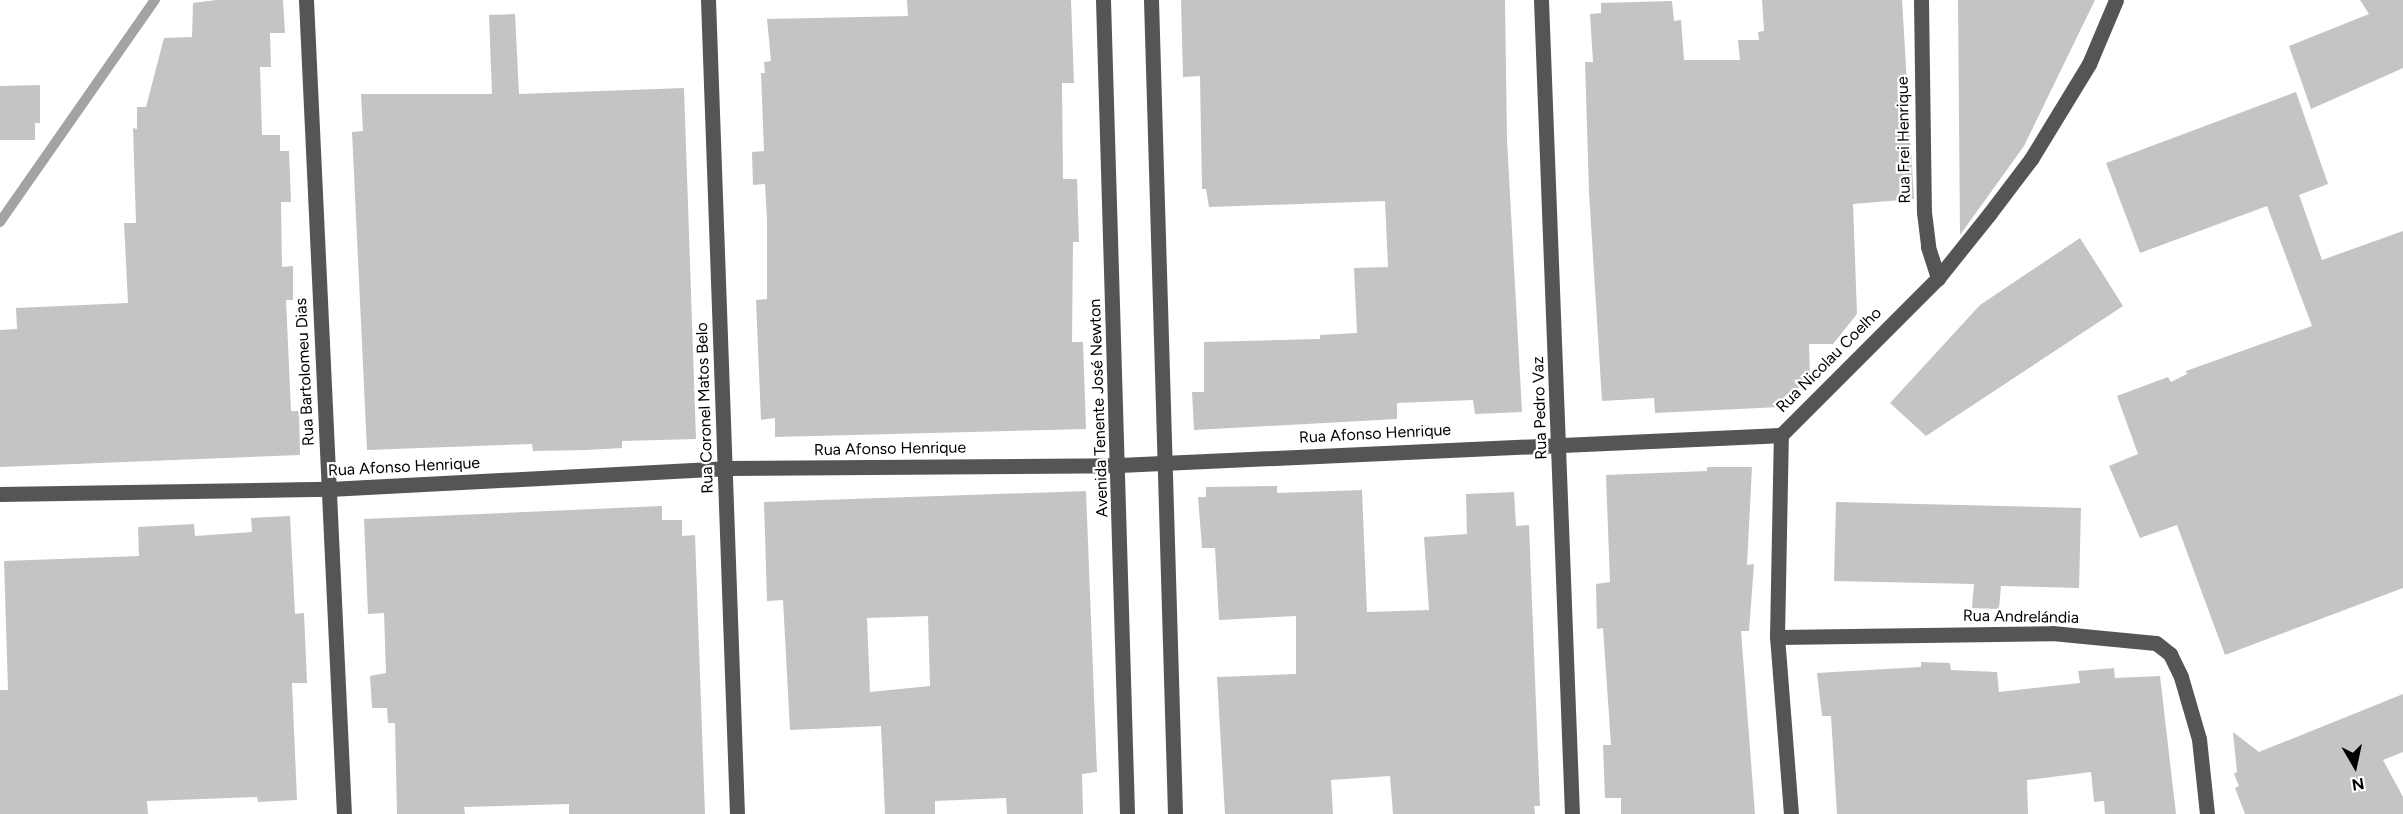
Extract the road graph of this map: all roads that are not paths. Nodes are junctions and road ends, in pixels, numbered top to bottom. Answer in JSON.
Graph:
{"nodes":[{"id":1,"x":306,"y":0,"type":"edge"},
{"id":2,"x":708,"y":0,"type":"edge"},
{"id":3,"x":1103,"y":0,"type":"edge"},
{"id":4,"x":1151,"y":0,"type":"edge"},
{"id":5,"x":1541,"y":0,"type":"edge"},
{"id":6,"x":1921,"y":0,"type":"edge"},
{"id":7,"x":2116,"y":0,"type":"edge"},
{"id":8,"x":1938,"y":278,"type":"junction"},
{"id":9,"x":1781,"y":435,"type":"junction"},
{"id":10,"x":1560,"y":442,"type":"junction"},
{"id":11,"x":1164,"y":463,"type":"junction"},
{"id":12,"x":1119,"y":465,"type":"junction"},
{"id":13,"x":725,"y":468,"type":"junction"},
{"id":14,"x":329,"y":489,"type":"junction"},
{"id":15,"x":0,"y":494,"type":"edge"},
{"id":16,"x":1777,"y":637,"type":"junction"},
{"id":17,"x":344,"y":814,"type":"edge"},
{"id":18,"x":737,"y":814,"type":"edge"},
{"id":19,"x":1127,"y":814,"type":"edge"},
{"id":20,"x":1175,"y":814,"type":"edge"},
{"id":21,"x":1572,"y":814,"type":"edge"},
{"id":22,"x":1791,"y":814,"type":"edge"},
{"id":23,"x":2207,"y":814,"type":"edge"}],
"edges":[{"from":1,"to":14,"type":"street","name":"Rua Bartolomeu Dias"},
{"from":2,"to":13,"type":"street","name":"Rua Coronel Matos Belo"},
{"from":3,"to":12,"type":"street","name":"Avenida Tenente José Newton"},
{"from":4,"to":11,"type":"street"},
{"from":5,"to":10,"type":"street","name":"Rua Pedro Vaz"},
{"from":6,"to":8,"type":"street","name":"Rua Frei Henrique"},
{"from":7,"to":8,"type":"street","name":"Rua Nicolau Coelho"},
{"from":8,"to":9,"type":"street","name":"Rua Nicolau Coelho"},
{"from":9,"to":10,"type":"street","name":"Rua Afonso Henrique"},
{"from":9,"to":16,"type":"street","name":"Rua Nicolau Coelho"},
{"from":10,"to":11,"type":"street","name":"Rua Afonso Henrique"},
{"from":10,"to":21,"type":"street","name":"Rua Pedro Vaz"},
{"from":11,"to":12,"type":"street","name":"Rua Afonso Henrique"},
{"from":11,"to":20,"type":"street"},
{"from":12,"to":13,"type":"street","name":"Rua Afonso Henrique"},
{"from":12,"to":19,"type":"street","name":"Avenida Tenente José Newton"},
{"from":13,"to":14,"type":"street","name":"Rua Afonso Henrique"},
{"from":13,"to":18,"type":"street","name":"Rua Coronel Matos Belo"},
{"from":14,"to":15,"type":"street","name":"Rua Afonso Henrique"},
{"from":14,"to":17,"type":"street","name":"Rua Bartolomeu Dias"},
{"from":16,"to":22,"type":"street","name":"Rua Nicolau Coelho"},
{"from":16,"to":23,"type":"street","name":"Rua Andrelándia"}]}
